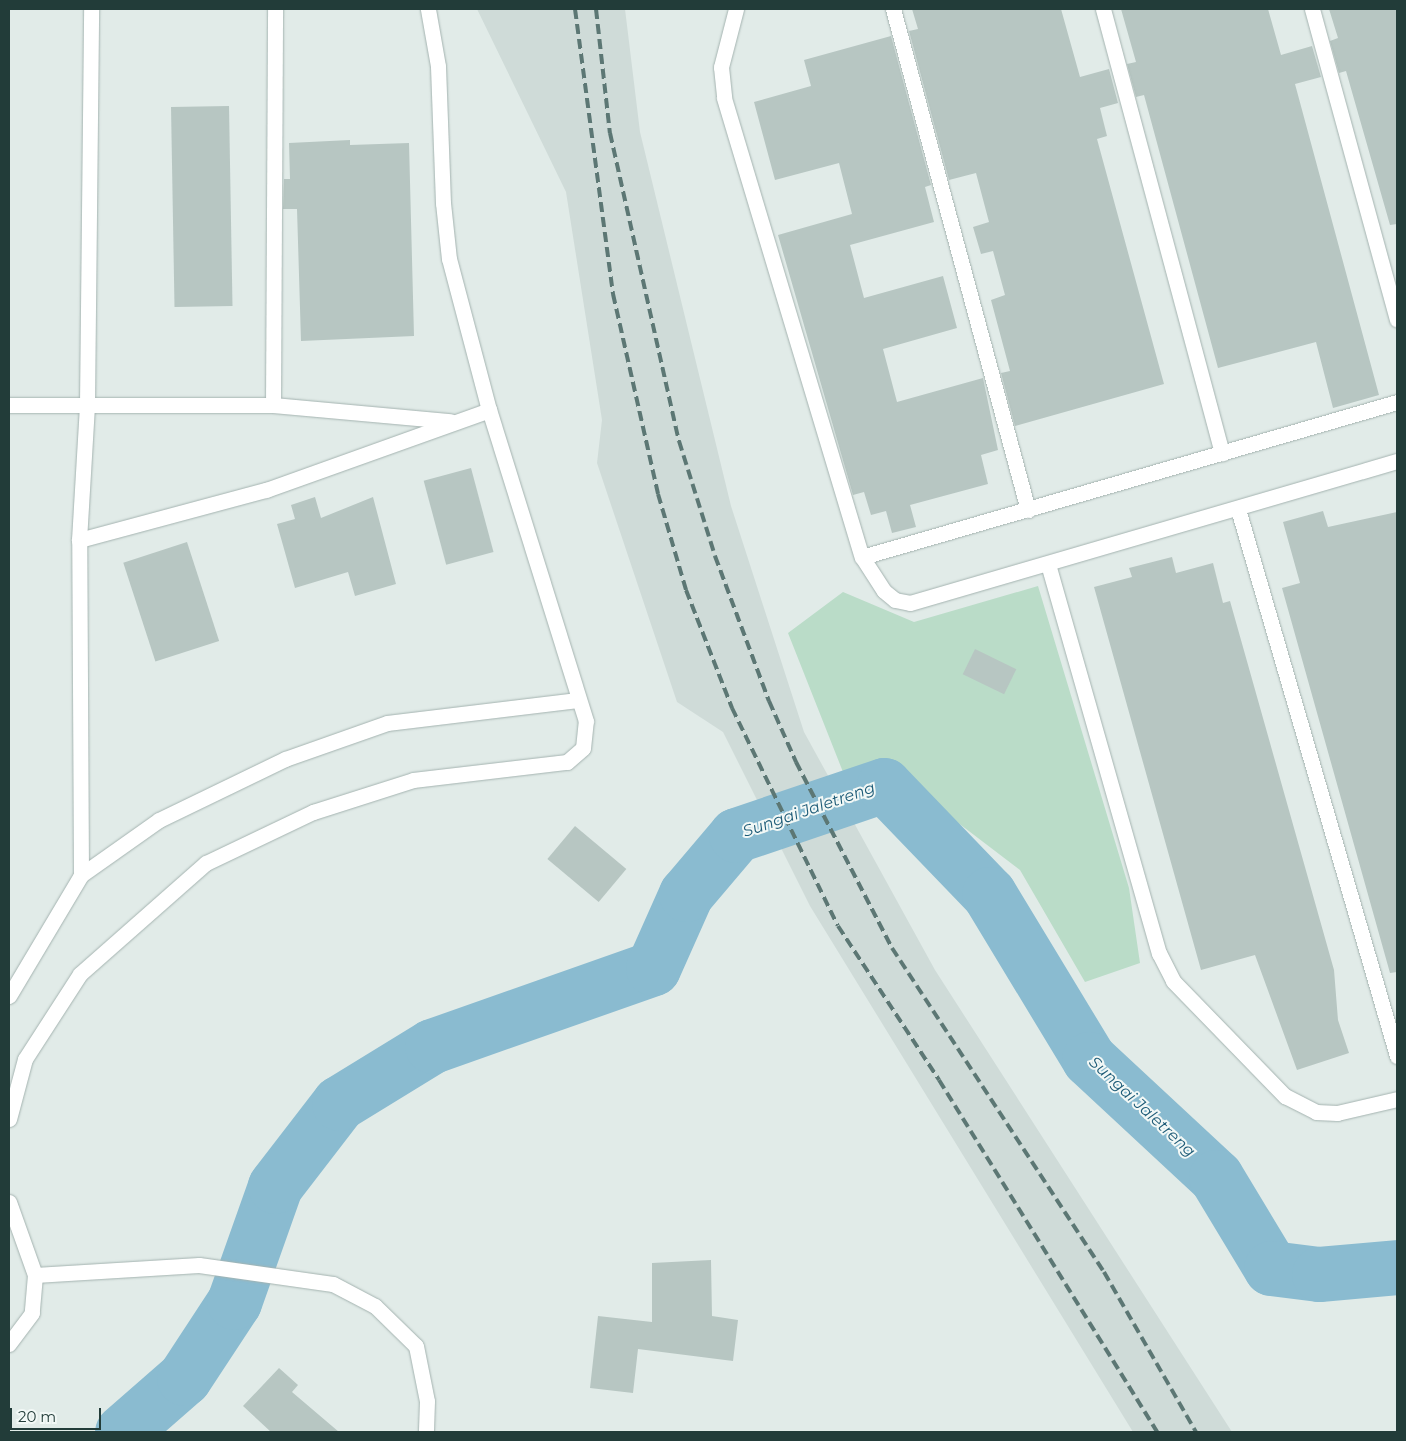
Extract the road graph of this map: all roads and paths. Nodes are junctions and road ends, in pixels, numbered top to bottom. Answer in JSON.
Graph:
{"nodes":[{"id":1,"x":91,"y":9,"type":"edge"},
{"id":2,"x":275,"y":9,"type":"edge"},
{"id":3,"x":428,"y":9,"type":"edge"},
{"id":4,"x":736,"y":9,"type":"edge"},
{"id":5,"x":893,"y":9,"type":"edge"},
{"id":6,"x":1103,"y":9,"type":"edge"},
{"id":7,"x":1312,"y":9,"type":"edge"},
{"id":8,"x":1397,"y":320,"type":"edge"},
{"id":9,"x":1397,"y":402,"type":"edge"},
{"id":10,"x":88,"y":404,"type":"junction"},
{"id":11,"x":9,"y":405,"type":"edge"},
{"id":12,"x":273,"y":405,"type":"junction"},
{"id":13,"x":489,"y":410,"type":"junction"},
{"id":14,"x":450,"y":421,"type":"junction"},
{"id":15,"x":1222,"y":453,"type":"junction"},
{"id":16,"x":1397,"y":461,"type":"edge"},
{"id":17,"x":1238,"y":509,"type":"junction"},
{"id":18,"x":1028,"y":510,"type":"junction"},
{"id":19,"x":79,"y":540,"type":"junction"},
{"id":20,"x":862,"y":557,"type":"junction"},
{"id":21,"x":1048,"y":564,"type":"junction"},
{"id":22,"x":578,"y":700,"type":"junction"},
{"id":23,"x":81,"y":875,"type":"junction"},
{"id":24,"x":9,"y":996,"type":"edge"},
{"id":25,"x":1397,"y":1056,"type":"edge"},
{"id":26,"x":1397,"y":1098,"type":"edge"},
{"id":27,"x":9,"y":1119,"type":"edge"},
{"id":28,"x":9,"y":1202,"type":"edge"},
{"id":29,"x":36,"y":1275,"type":"junction"},
{"id":30,"x":9,"y":1344,"type":"edge"},
{"id":31,"x":426,"y":1432,"type":"edge"}],
"edges":[{"from":1,"to":10,"type":"street"},
{"from":2,"to":12,"type":"street"},
{"from":3,"to":13,"type":"street"},
{"from":4,"to":20,"type":"street"},
{"from":5,"to":18,"type":"street"},
{"from":6,"to":15,"type":"street"},
{"from":7,"to":8,"type":"street"},
{"from":9,"to":15,"type":"street"},
{"from":10,"to":11,"type":"street"},
{"from":10,"to":12,"type":"street"},
{"from":10,"to":19,"type":"street"},
{"from":12,"to":14,"type":"street"},
{"from":13,"to":14,"type":"street"},
{"from":13,"to":22,"type":"street"},
{"from":14,"to":19,"type":"street"},
{"from":15,"to":18,"type":"street"},
{"from":16,"to":17,"type":"street"},
{"from":17,"to":21,"type":"street"},
{"from":17,"to":25,"type":"street"},
{"from":18,"to":20,"type":"street"},
{"from":19,"to":23,"type":"street"},
{"from":20,"to":21,"type":"street"},
{"from":21,"to":26,"type":"street"},
{"from":22,"to":23,"type":"street"},
{"from":22,"to":27,"type":"street"},
{"from":23,"to":24,"type":"street"},
{"from":28,"to":29,"type":"street"},
{"from":29,"to":30,"type":"street"},
{"from":29,"to":31,"type":"street"}]}
